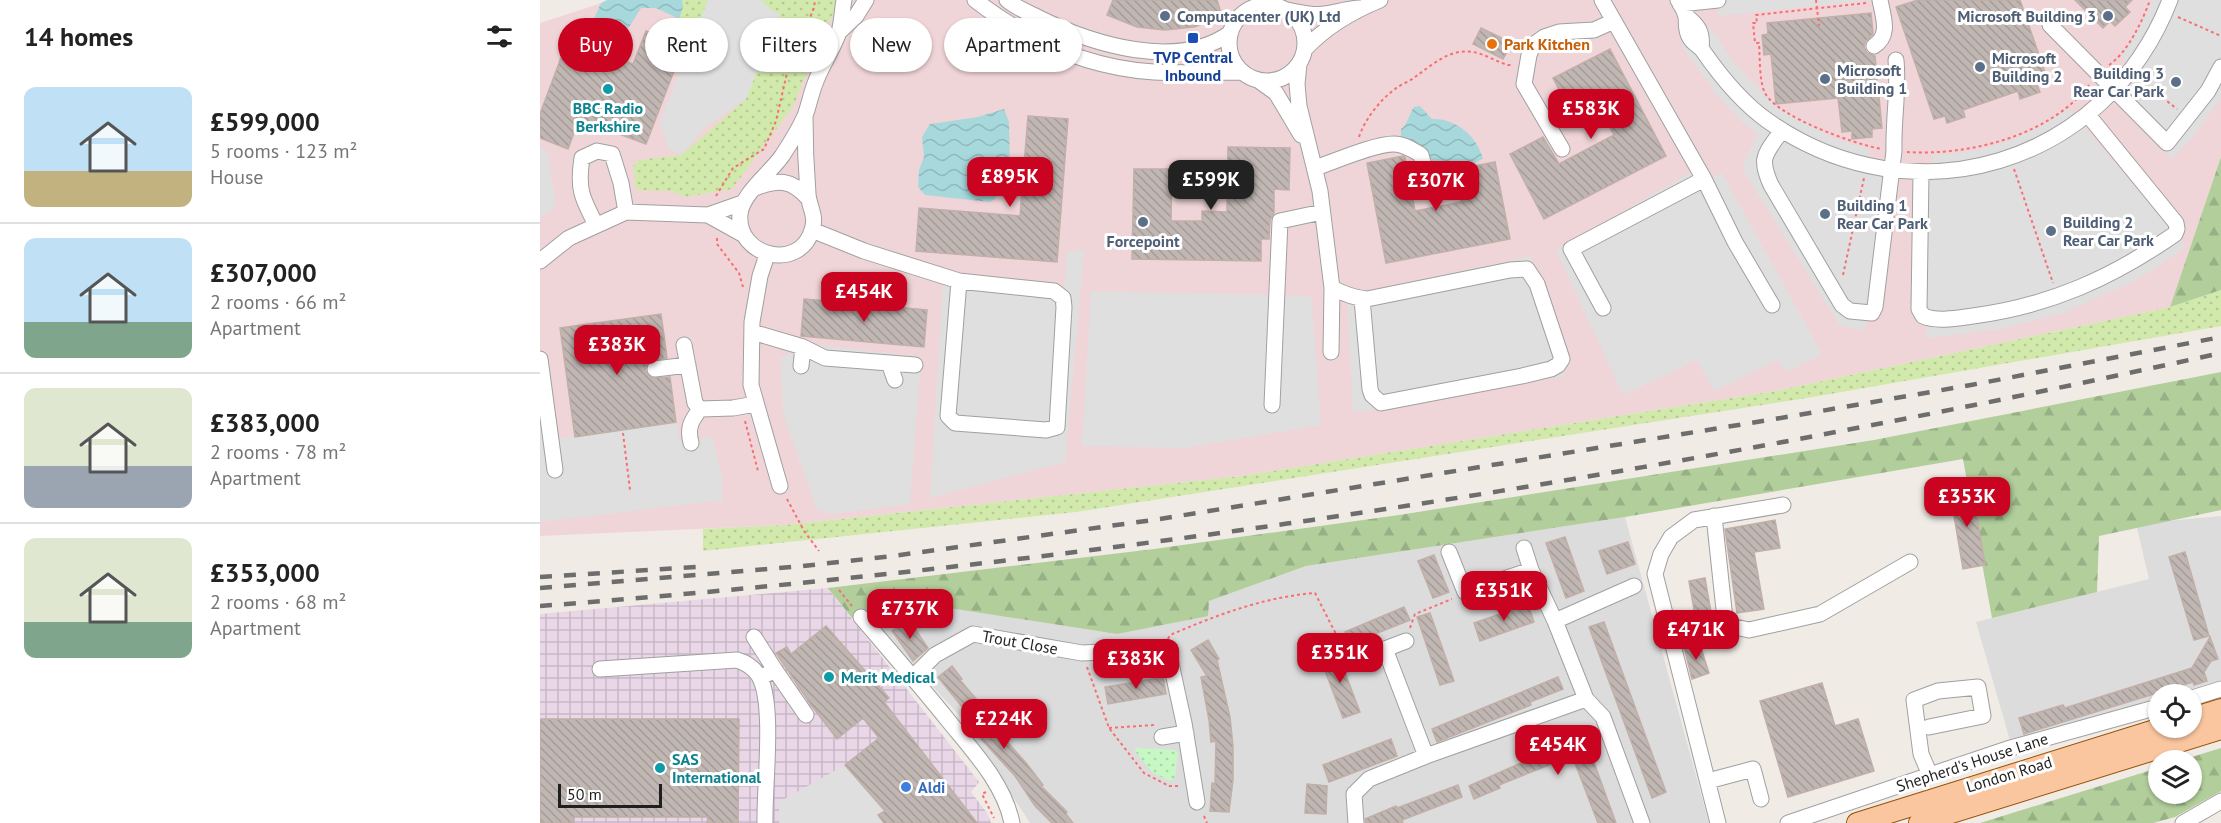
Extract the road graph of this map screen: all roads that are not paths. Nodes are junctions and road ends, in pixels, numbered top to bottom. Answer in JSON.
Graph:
{"nodes":[{"id":1,"x":844,"y":0,"type":"edge"},
{"id":2,"x":866,"y":0,"type":"edge"},
{"id":3,"x":975,"y":0,"type":"edge"},
{"id":4,"x":1006,"y":0,"type":"edge"},
{"id":5,"x":1380,"y":0,"type":"edge"},
{"id":6,"x":1602,"y":0,"type":"edge"},
{"id":7,"x":1718,"y":0,"type":"edge"},
{"id":8,"x":1880,"y":0,"type":"edge"},
{"id":9,"x":1247,"y":5,"type":"edge"},
{"id":10,"x":2168,"y":6,"type":"edge"},
{"id":11,"x":1681,"y":7,"type":"edge"},
{"id":12,"x":1359,"y":8,"type":"junction"},
{"id":13,"x":1286,"y":10,"type":"junction"},
{"id":14,"x":1614,"y":21,"type":"junction"},
{"id":15,"x":2050,"y":25,"type":"dead end"},
{"id":16,"x":839,"y":32,"type":"junction"},
{"id":17,"x":1230,"y":33,"type":"junction"},
{"id":18,"x":1874,"y":46,"type":"dead end"},
{"id":19,"x":1306,"y":48,"type":"junction"},
{"id":20,"x":1896,"y":60,"type":"dead end"},
{"id":21,"x":1299,"y":64,"type":"junction"},
{"id":22,"x":2221,"y":67,"type":"edge"},
{"id":23,"x":1241,"y":72,"type":"junction"},
{"id":24,"x":1258,"y":80,"type":"junction"},
{"id":25,"x":2114,"y":91,"type":"junction"},
{"id":26,"x":2088,"y":115,"type":"junction"},
{"id":27,"x":805,"y":117,"type":"junction"},
{"id":28,"x":1782,"y":130,"type":"junction"},
{"id":29,"x":1562,"y":149,"type":"dead end"},
{"id":30,"x":1314,"y":165,"type":"junction"},
{"id":31,"x":1425,"y":170,"type":"dead end"},
{"id":32,"x":1892,"y":170,"type":"junction"},
{"id":33,"x":1921,"y":172,"type":"junction"},
{"id":34,"x":1704,"y":179,"type":"junction"},
{"id":35,"x":755,"y":188,"type":"junction"},
{"id":36,"x":808,"y":198,"type":"junction"},
{"id":37,"x":742,"y":203,"type":"junction"},
{"id":38,"x":626,"y":212,"type":"junction"},
{"id":39,"x":1322,"y":212,"type":"junction"},
{"id":40,"x":708,"y":215,"type":"junction"},
{"id":41,"x":596,"y":225,"type":"junction"},
{"id":42,"x":812,"y":230,"type":"junction"},
{"id":43,"x":744,"y":236,"type":"junction"},
{"id":44,"x":767,"y":255,"type":"junction"},
{"id":45,"x":540,"y":261,"type":"edge"},
{"id":46,"x":959,"y":281,"type":"junction"},
{"id":47,"x":1332,"y":288,"type":"junction"},
{"id":48,"x":1362,"y":299,"type":"junction"},
{"id":49,"x":1772,"y":305,"type":"dead end"},
{"id":50,"x":1603,"y":308,"type":"dead end"},
{"id":51,"x":752,"y":332,"type":"junction"},
{"id":52,"x":684,"y":345,"type":"dead end"},
{"id":53,"x":802,"y":347,"type":"junction"},
{"id":54,"x":1331,"y":352,"type":"dead end"},
{"id":55,"x":540,"y":359,"type":"edge"},
{"id":56,"x":889,"y":363,"type":"junction"},
{"id":57,"x":915,"y":364,"type":"dead end"},
{"id":58,"x":688,"y":365,"type":"junction"},
{"id":59,"x":801,"y":366,"type":"dead end"},
{"id":60,"x":655,"y":369,"type":"dead end"},
{"id":61,"x":895,"y":380,"type":"dead end"},
{"id":62,"x":755,"y":404,"type":"junction"},
{"id":63,"x":1272,"y":405,"type":"dead end"},
{"id":64,"x":700,"y":409,"type":"junction"},
{"id":65,"x":691,"y":443,"type":"dead end"},
{"id":66,"x":555,"y":470,"type":"dead end"},
{"id":67,"x":780,"y":486,"type":"road end"},
{"id":68,"x":1783,"y":505,"type":"dead end"},
{"id":69,"x":1714,"y":516,"type":"junction"},
{"id":70,"x":1524,"y":549,"type":"dead end"},
{"id":71,"x":1449,"y":552,"type":"dead end"},
{"id":72,"x":1910,"y":562,"type":"dead end"},
{"id":73,"x":1531,"y":570,"type":"junction"},
{"id":74,"x":1634,"y":586,"type":"dead end"},
{"id":75,"x":861,"y":617,"type":"road end"},
{"id":76,"x":1555,"y":621,"type":"junction"},
{"id":77,"x":754,"y":638,"type":"dead end"},
{"id":78,"x":1406,"y":641,"type":"road end"},
{"id":79,"x":1385,"y":648,"type":"junction"},
{"id":80,"x":1367,"y":655,"type":"road end"},
{"id":81,"x":600,"y":669,"type":"dead end"},
{"id":82,"x":775,"y":670,"type":"junction"},
{"id":83,"x":913,"y":677,"type":"junction"},
{"id":84,"x":760,"y":678,"type":"junction"},
{"id":85,"x":2221,"y":690,"type":"edge"},
{"id":86,"x":2202,"y":695,"type":"edge"},
{"id":87,"x":1586,"y":699,"type":"junction"},
{"id":88,"x":2221,"y":709,"type":"edge"},
{"id":89,"x":2148,"y":710,"type":"edge"},
{"id":90,"x":806,"y":715,"type":"dead end"},
{"id":91,"x":2202,"y":715,"type":"edge"},
{"id":92,"x":1929,"y":727,"type":"dead end"},
{"id":93,"x":1185,"y":728,"type":"junction"},
{"id":94,"x":2221,"y":729,"type":"edge"},
{"id":95,"x":2148,"y":732,"type":"edge"},
{"id":96,"x":1162,"y":736,"type":"dead end"},
{"id":97,"x":1426,"y":756,"type":"junction"},
{"id":98,"x":1930,"y":775,"type":"junction"},
{"id":99,"x":1708,"y":781,"type":"junction"},
{"id":100,"x":1761,"y":799,"type":"dead end"},
{"id":101,"x":2221,"y":801,"type":"edge"},
{"id":102,"x":1197,"y":802,"type":"dead end"},
{"id":103,"x":765,"y":823,"type":"edge"},
{"id":104,"x":1012,"y":823,"type":"edge"},
{"id":105,"x":1356,"y":823,"type":"edge"},
{"id":106,"x":1642,"y":823,"type":"edge"},
{"id":107,"x":1718,"y":823,"type":"edge"},
{"id":108,"x":1788,"y":823,"type":"edge"},
{"id":109,"x":1857,"y":823,"type":"edge"},
{"id":110,"x":1919,"y":823,"type":"edge"},
{"id":111,"x":2183,"y":823,"type":"edge"}],
"edges":[{"from":1,"to":16,"type":"street"},
{"from":2,"to":16,"type":"street"},
{"from":3,"to":23,"type":"street"},
{"from":4,"to":17,"type":"street"},
{"from":5,"to":12,"type":"street"},
{"from":6,"to":14,"type":"street"},
{"from":7,"to":11,"type":"street"},
{"from":8,"to":18,"type":"street"},
{"from":9,"to":13,"type":"street"},
{"from":9,"to":17,"type":"street"},
{"from":10,"to":25,"type":"street"},
{"from":11,"to":28,"type":"street"},
{"from":12,"to":13,"type":"street"},
{"from":12,"to":19,"type":"street"},
{"from":13,"to":19,"type":"street"},
{"from":14,"to":29,"type":"street"},
{"from":14,"to":34,"type":"street"},
{"from":15,"to":25,"type":"street"},
{"from":16,"to":27,"type":"street"},
{"from":17,"to":23,"type":"street"},
{"from":19,"to":21,"type":"street"},
{"from":20,"to":32,"type":"street"},
{"from":21,"to":24,"type":"street"},
{"from":21,"to":30,"type":"street"},
{"from":22,"to":25,"type":"street"},
{"from":23,"to":24,"type":"street"},
{"from":24,"to":30,"type":"street"},
{"from":25,"to":26,"type":"street"},
{"from":26,"to":33,"type":"street"},
{"from":26,"to":33,"type":"street"},
{"from":27,"to":35,"type":"street"},
{"from":27,"to":36,"type":"street"},
{"from":28,"to":32,"type":"street"},
{"from":28,"to":32,"type":"street"},
{"from":30,"to":31,"type":"street"},
{"from":30,"to":39,"type":"street"},
{"from":32,"to":33,"type":"street"},
{"from":34,"to":49,"type":"street"},
{"from":34,"to":50,"type":"street"},
{"from":35,"to":36,"type":"street"},
{"from":35,"to":37,"type":"street"},
{"from":36,"to":42,"type":"street"},
{"from":37,"to":40,"type":"street"},
{"from":37,"to":43,"type":"street"},
{"from":38,"to":40,"type":"street"},
{"from":38,"to":41,"type":"street"},
{"from":38,"to":41,"type":"street"},
{"from":39,"to":47,"type":"street"},
{"from":39,"to":63,"type":"street"},
{"from":40,"to":43,"type":"street"},
{"from":41,"to":45,"type":"street"},
{"from":42,"to":44,"type":"street"},
{"from":42,"to":46,"type":"street"},
{"from":43,"to":44,"type":"street"},
{"from":44,"to":51,"type":"street"},
{"from":46,"to":46,"type":"street"},
{"from":47,"to":48,"type":"street"},
{"from":47,"to":54,"type":"street"},
{"from":48,"to":48,"type":"street"},
{"from":51,"to":53,"type":"street"},
{"from":51,"to":62,"type":"street"},
{"from":52,"to":58,"type":"street"},
{"from":53,"to":56,"type":"street"},
{"from":53,"to":59,"type":"street"},
{"from":55,"to":66,"type":"street"},
{"from":56,"to":57,"type":"street"},
{"from":56,"to":61,"type":"street"},
{"from":58,"to":60,"type":"street"},
{"from":58,"to":64,"type":"street"},
{"from":62,"to":64,"type":"street"},
{"from":62,"to":67,"type":"street"},
{"from":64,"to":65,"type":"street"},
{"from":68,"to":69,"type":"street"},
{"from":69,"to":72,"type":"street"},
{"from":69,"to":99,"type":"street"},
{"from":70,"to":73,"type":"street"},
{"from":71,"to":73,"type":"street"},
{"from":73,"to":76,"type":"street"},
{"from":74,"to":76,"type":"street"},
{"from":75,"to":83,"type":"street"},
{"from":76,"to":87,"type":"street"},
{"from":77,"to":82,"type":"street"},
{"from":78,"to":79,"type":"street"},
{"from":79,"to":80,"type":"street"},
{"from":79,"to":97,"type":"street"},
{"from":81,"to":84,"type":"street"},
{"from":82,"to":84,"type":"street"},
{"from":82,"to":90,"type":"street"},
{"from":83,"to":93,"type":"street","name":"Trout Close"},
{"from":83,"to":104,"type":"street"},
{"from":84,"to":103,"type":"street"},
{"from":85,"to":86,"type":"street"},
{"from":87,"to":97,"type":"street"},
{"from":87,"to":106,"type":"street"},
{"from":88,"to":91,"type":"main road"},
{"from":89,"to":98,"type":"street","name":"Shepherd's House Lane"},
{"from":92,"to":98,"type":"street"},
{"from":93,"to":96,"type":"street"},
{"from":93,"to":102,"type":"street"},
{"from":94,"to":110,"type":"main road","name":"London Road"},
{"from":95,"to":109,"type":"main road","name":"London Road"},
{"from":97,"to":105,"type":"street"},
{"from":98,"to":108,"type":"street","name":"Shepherd's House Lane"},
{"from":99,"to":100,"type":"street"},
{"from":99,"to":107,"type":"street"},
{"from":101,"to":111,"type":"street"}]}
